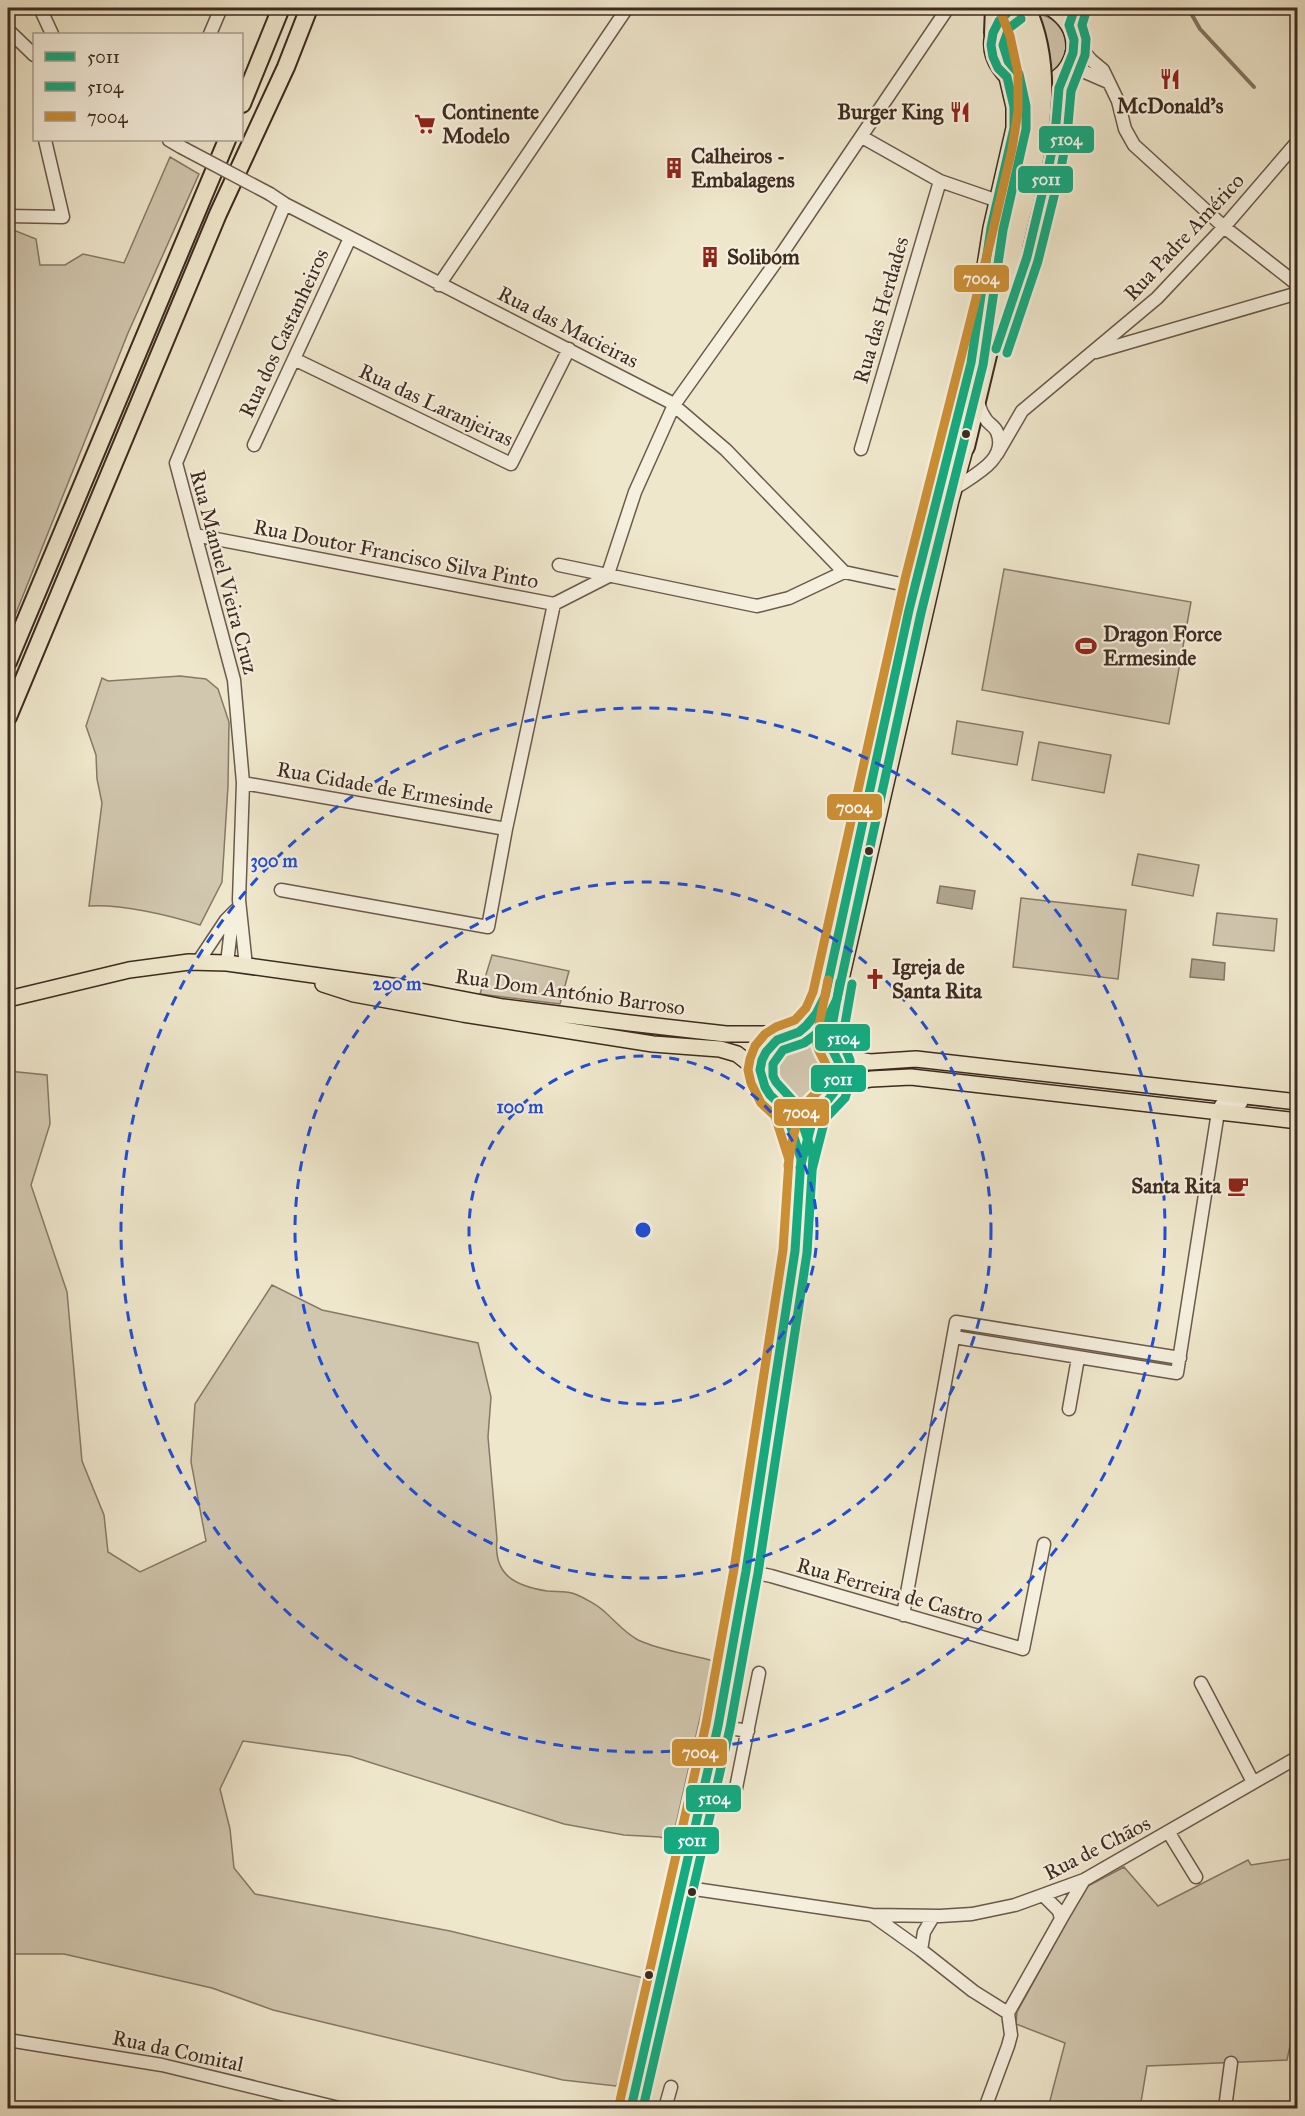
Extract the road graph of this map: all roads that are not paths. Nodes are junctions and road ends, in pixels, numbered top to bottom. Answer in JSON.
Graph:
{"nodes":[{"id":1,"x":40,"y":8,"type":"edge"},
{"id":2,"x":221,"y":8,"type":"edge"},
{"id":3,"x":281,"y":8,"type":"edge"},
{"id":4,"x":309,"y":8,"type":"edge"},
{"id":5,"x":627,"y":8,"type":"edge"},
{"id":6,"x":948,"y":8,"type":"edge"},
{"id":7,"x":994,"y":8,"type":"edge"},
{"id":8,"x":1014,"y":8,"type":"edge"},
{"id":9,"x":1027,"y":8,"type":"edge"},
{"id":10,"x":1051,"y":8,"type":"edge"},
{"id":11,"x":1075,"y":8,"type":"edge"},
{"id":12,"x":1069,"y":25,"type":"junction"},
{"id":13,"x":8,"y":30,"type":"edge"},
{"id":14,"x":52,"y":33,"type":"edge"},
{"id":15,"x":210,"y":33,"type":"edge"},
{"id":16,"x":993,"y":33,"type":"junction"},
{"id":17,"x":1074,"y":40,"type":"junction"},
{"id":18,"x":33,"y":54,"type":"edge"},
{"id":19,"x":1067,"y":68,"type":"junction"},
{"id":20,"x":1007,"y":77,"type":"junction"},
{"id":21,"x":1108,"y":82,"type":"junction"},
{"id":22,"x":243,"y":102,"type":"edge"},
{"id":23,"x":862,"y":137,"type":"junction"},
{"id":24,"x":45,"y":141,"type":"edge"},
{"id":25,"x":171,"y":141,"type":"edge"},
{"id":26,"x":227,"y":141,"type":"edge"},
{"id":27,"x":1298,"y":141,"type":"edge"},
{"id":28,"x":940,"y":181,"type":"junction"},
{"id":29,"x":998,"y":201,"type":"junction"},
{"id":30,"x":285,"y":204,"type":"junction"},
{"id":31,"x":8,"y":216,"type":"edge"},
{"id":32,"x":1224,"y":227,"type":"junction"},
{"id":33,"x":350,"y":238,"type":"junction"},
{"id":34,"x":1008,"y":245,"type":"junction"},
{"id":35,"x":439,"y":285,"type":"junction"},
{"id":36,"x":1298,"y":285,"type":"edge"},
{"id":37,"x":1298,"y":293,"type":"edge"},
{"id":38,"x":568,"y":349,"type":"junction"},
{"id":39,"x":1092,"y":353,"type":"junction"},
{"id":40,"x":294,"y":359,"type":"junction"},
{"id":41,"x":971,"y":363,"type":"junction"},
{"id":42,"x":674,"y":405,"type":"junction"},
{"id":43,"x":979,"y":405,"type":"junction"},
{"id":44,"x":1022,"y":411,"type":"junction"},
{"id":45,"x":993,"y":425,"type":"junction"},
{"id":46,"x":254,"y":445,"type":"dead end"},
{"id":47,"x":966,"y":447,"type":"junction"},
{"id":48,"x":861,"y":449,"type":"dead end"},
{"id":49,"x":997,"y":454,"type":"junction"},
{"id":50,"x":954,"y":489,"type":"junction"},
{"id":51,"x":195,"y":535,"type":"junction"},
{"id":52,"x":559,"y":566,"type":"dead end"},
{"id":53,"x":844,"y":572,"type":"junction"},
{"id":54,"x":607,"y":577,"type":"junction"},
{"id":55,"x":915,"y":587,"type":"junction"},
{"id":56,"x":554,"y":604,"type":"junction"},
{"id":57,"x":8,"y":662,"type":"edge"},
{"id":58,"x":8,"y":717,"type":"edge"},
{"id":59,"x":243,"y":783,"type":"junction"},
{"id":60,"x":506,"y":829,"type":"junction"},
{"id":61,"x":281,"y":890,"type":"dead end"},
{"id":62,"x":238,"y":905,"type":"junction"},
{"id":63,"x":198,"y":962,"type":"junction"},
{"id":64,"x":227,"y":963,"type":"junction"},
{"id":65,"x":246,"y":966,"type":"junction"},
{"id":66,"x":292,"y":974,"type":"junction"},
{"id":67,"x":8,"y":999,"type":"edge"},
{"id":68,"x":792,"y":1033,"type":"junction"},
{"id":69,"x":833,"y":1049,"type":"junction"},
{"id":70,"x":760,"y":1072,"type":"junction"},
{"id":71,"x":837,"y":1086,"type":"junction"},
{"id":72,"x":1182,"y":1089,"type":"junction"},
{"id":73,"x":1260,"y":1098,"type":"junction"},
{"id":74,"x":1298,"y":1102,"type":"edge"},
{"id":75,"x":816,"y":1108,"type":"junction"},
{"id":76,"x":785,"y":1109,"type":"junction"},
{"id":77,"x":1218,"y":1112,"type":"junction"},
{"id":78,"x":1298,"y":1121,"type":"edge"},
{"id":79,"x":801,"y":1159,"type":"junction"},
{"id":80,"x":954,"y":1337,"type":"junction"},
{"id":81,"x":1078,"y":1358,"type":"junction"},
{"id":82,"x":1180,"y":1358,"type":"junction"},
{"id":83,"x":1069,"y":1409,"type":"dead end"},
{"id":84,"x":1044,"y":1544,"type":"dead end"},
{"id":85,"x":746,"y":1571,"type":"junction"},
{"id":86,"x":903,"y":1615,"type":"junction"},
{"id":87,"x":759,"y":1673,"type":"dead end"},
{"id":88,"x":1201,"y":1683,"type":"dead end"},
{"id":89,"x":718,"y":1726,"type":"junction"},
{"id":90,"x":748,"y":1731,"type":"junction"},
{"id":91,"x":1298,"y":1757,"type":"edge"},
{"id":92,"x":1253,"y":1782,"type":"junction"},
{"id":93,"x":735,"y":1793,"type":"dead end"},
{"id":94,"x":1169,"y":1833,"type":"junction"},
{"id":95,"x":1196,"y":1876,"type":"dead end"},
{"id":96,"x":1084,"y":1880,"type":"junction"},
{"id":97,"x":681,"y":1887,"type":"junction"},
{"id":98,"x":1044,"y":1896,"type":"junction"},
{"id":99,"x":872,"y":1915,"type":"junction"},
{"id":100,"x":933,"y":1917,"type":"junction"},
{"id":101,"x":1061,"y":1919,"type":"junction"},
{"id":102,"x":921,"y":1950,"type":"junction"},
{"id":103,"x":1008,"y":2013,"type":"junction"},
{"id":104,"x":8,"y":2040,"type":"edge"},
{"id":105,"x":1231,"y":2063,"type":"dead end"},
{"id":106,"x":671,"y":2087,"type":"dead end"},
{"id":107,"x":339,"y":2109,"type":"edge"},
{"id":108,"x":631,"y":2109,"type":"edge"},
{"id":109,"x":665,"y":2109,"type":"edge"},
{"id":110,"x":985,"y":2109,"type":"edge"},
{"id":111,"x":1225,"y":2109,"type":"edge"}],
"edges":[{"from":1,"to":14,"type":"street"},
{"from":2,"to":15,"type":"street"},
{"from":3,"to":22,"type":"highway"},
{"from":4,"to":58,"type":"highway"},
{"from":5,"to":35,"type":"street"},
{"from":6,"to":23,"type":"street"},
{"from":7,"to":16,"type":"highway"},
{"from":8,"to":16,"type":"main road"},
{"from":8,"to":34,"type":"highway","bridge":true},
{"from":9,"to":34,"type":"highway","bridge":true},
{"from":10,"to":12,"type":"main road"},
{"from":11,"to":12,"type":"main road"},
{"from":12,"to":17,"type":"main road"},
{"from":13,"to":18,"type":"street"},
{"from":16,"to":20,"type":"main road"},
{"from":17,"to":19,"type":"main road"},
{"from":17,"to":21,"type":"street"},
{"from":19,"to":20,"type":"main road"},
{"from":19,"to":21,"type":"street"},
{"from":19,"to":43,"type":"main road"},
{"from":20,"to":29,"type":"main road"},
{"from":21,"to":32,"type":"street"},
{"from":23,"to":28,"type":"street"},
{"from":23,"to":42,"type":"street"},
{"from":24,"to":31,"type":"street"},
{"from":25,"to":30,"type":"street","name":"Rua das Macieiras","bridge":true},
{"from":26,"to":57,"type":"highway"},
{"from":27,"to":32,"type":"street","name":"Rua Padre Américo"},
{"from":28,"to":29,"type":"street"},
{"from":28,"to":48,"type":"street","name":"Rua das Herdades"},
{"from":29,"to":41,"type":"main road"},
{"from":30,"to":33,"type":"street","name":"Rua das Macieiras"},
{"from":30,"to":51,"type":"street","name":"Rua Manuel Vieira Cruz"},
{"from":32,"to":36,"type":"street"},
{"from":32,"to":39,"type":"street","name":"Rua Padre Américo"},
{"from":33,"to":35,"type":"street","name":"Rua das Macieiras"},
{"from":33,"to":40,"type":"street","name":"Rua dos Castanheiros"},
{"from":34,"to":41,"type":"highway"},
{"from":34,"to":47,"type":"highway"},
{"from":35,"to":38,"type":"street","name":"Rua das Macieiras"},
{"from":37,"to":39,"type":"street","name":"Rua Padre Américo"},
{"from":38,"to":40,"type":"street","name":"Rua das Laranjeiras"},
{"from":38,"to":42,"type":"street","name":"Rua das Macieiras"},
{"from":39,"to":44,"type":"street","name":"Rua Padre Américo"},
{"from":40,"to":46,"type":"street","name":"Rua dos Castanheiros"},
{"from":41,"to":55,"type":"main road"},
{"from":42,"to":53,"type":"street","name":"Rua das Macieiras"},
{"from":42,"to":54,"type":"street"},
{"from":43,"to":45,"type":"street"},
{"from":43,"to":47,"type":"main road"},
{"from":44,"to":45,"type":"street","name":"Rua Padre Américo"},
{"from":44,"to":49,"type":"street","name":"Rua Padre Américo"},
{"from":45,"to":49,"type":"street"},
{"from":47,"to":50,"type":"main road"},
{"from":49,"to":50,"type":"street","name":"Rua Padre Américo"},
{"from":50,"to":69,"type":"main road"},
{"from":51,"to":56,"type":"street","name":"Rua Doutor Francisco Silva Pinto"},
{"from":51,"to":59,"type":"street","name":"Rua Manuel Vieira Cruz"},
{"from":52,"to":54,"type":"street"},
{"from":53,"to":54,"type":"street"},
{"from":53,"to":55,"type":"street"},
{"from":54,"to":56,"type":"street"},
{"from":55,"to":68,"type":"main road"},
{"from":56,"to":60,"type":"street","name":"Rua Cidade de Ermesinde"},
{"from":59,"to":60,"type":"street","name":"Rua Cidade de Ermesinde"},
{"from":59,"to":62,"type":"street","name":"Rua Manuel Vieira Cruz"},
{"from":60,"to":61,"type":"street"},
{"from":62,"to":63,"type":"street"},
{"from":62,"to":64,"type":"street","name":"Rua Manuel Vieira Cruz"},
{"from":62,"to":65,"type":"street","name":"Rua Manuel Vieira Cruz"},
{"from":63,"to":64,"type":"main road"},
{"from":63,"to":67,"type":"main road"},
{"from":64,"to":65,"type":"main road"},
{"from":65,"to":66,"type":"main road"},
{"from":66,"to":68,"type":"main road","name":"Rua Dom António Barroso"},
{"from":66,"to":70,"type":"main road","name":"Rua Dom António Barroso"},
{"from":68,"to":69,"type":"main road"},
{"from":68,"to":70,"type":"main road"},
{"from":69,"to":71,"type":"main road"},
{"from":69,"to":72,"type":"main road"},
{"from":70,"to":76,"type":"main road"},
{"from":71,"to":75,"type":"main road"},
{"from":71,"to":77,"type":"main road"},
{"from":72,"to":73,"type":"main road"},
{"from":72,"to":77,"type":"street"},
{"from":73,"to":74,"type":"main road"},
{"from":73,"to":77,"type":"street"},
{"from":75,"to":76,"type":"main road"},
{"from":75,"to":79,"type":"main road"},
{"from":76,"to":79,"type":"main road"},
{"from":77,"to":78,"type":"main road"},
{"from":77,"to":82,"type":"street"},
{"from":79,"to":85,"type":"main road"},
{"from":80,"to":81,"type":"street"},
{"from":80,"to":82,"type":"street"},
{"from":80,"to":86,"type":"street"},
{"from":81,"to":82,"type":"street"},
{"from":81,"to":83,"type":"street"},
{"from":84,"to":86,"type":"street","name":"Rua Ferreira de Castro"},
{"from":85,"to":86,"type":"street","name":"Rua Ferreira de Castro"},
{"from":85,"to":89,"type":"main road"},
{"from":87,"to":90,"type":"street"},
{"from":88,"to":92,"type":"street"},
{"from":89,"to":90,"type":"street"},
{"from":89,"to":97,"type":"main road"},
{"from":90,"to":93,"type":"street"},
{"from":91,"to":92,"type":"street","name":"Rua de Chãos"},
{"from":92,"to":94,"type":"street","name":"Rua de Chãos"},
{"from":94,"to":95,"type":"street"},
{"from":94,"to":96,"type":"street","name":"Rua de Chãos"},
{"from":96,"to":98,"type":"street","name":"Rua de Chãos"},
{"from":96,"to":101,"type":"street"},
{"from":97,"to":99,"type":"street","name":"Rua de Chãos"},
{"from":97,"to":108,"type":"main road"},
{"from":98,"to":100,"type":"street","name":"Rua de Chãos"},
{"from":98,"to":101,"type":"street"},
{"from":99,"to":100,"type":"street","name":"Rua de Chãos"},
{"from":99,"to":102,"type":"street"},
{"from":100,"to":102,"type":"street"},
{"from":101,"to":103,"type":"street"},
{"from":102,"to":103,"type":"street"},
{"from":103,"to":110,"type":"street"},
{"from":104,"to":107,"type":"street","name":"Rua da Comital"},
{"from":105,"to":111,"type":"street"},
{"from":106,"to":109,"type":"street"}]}
